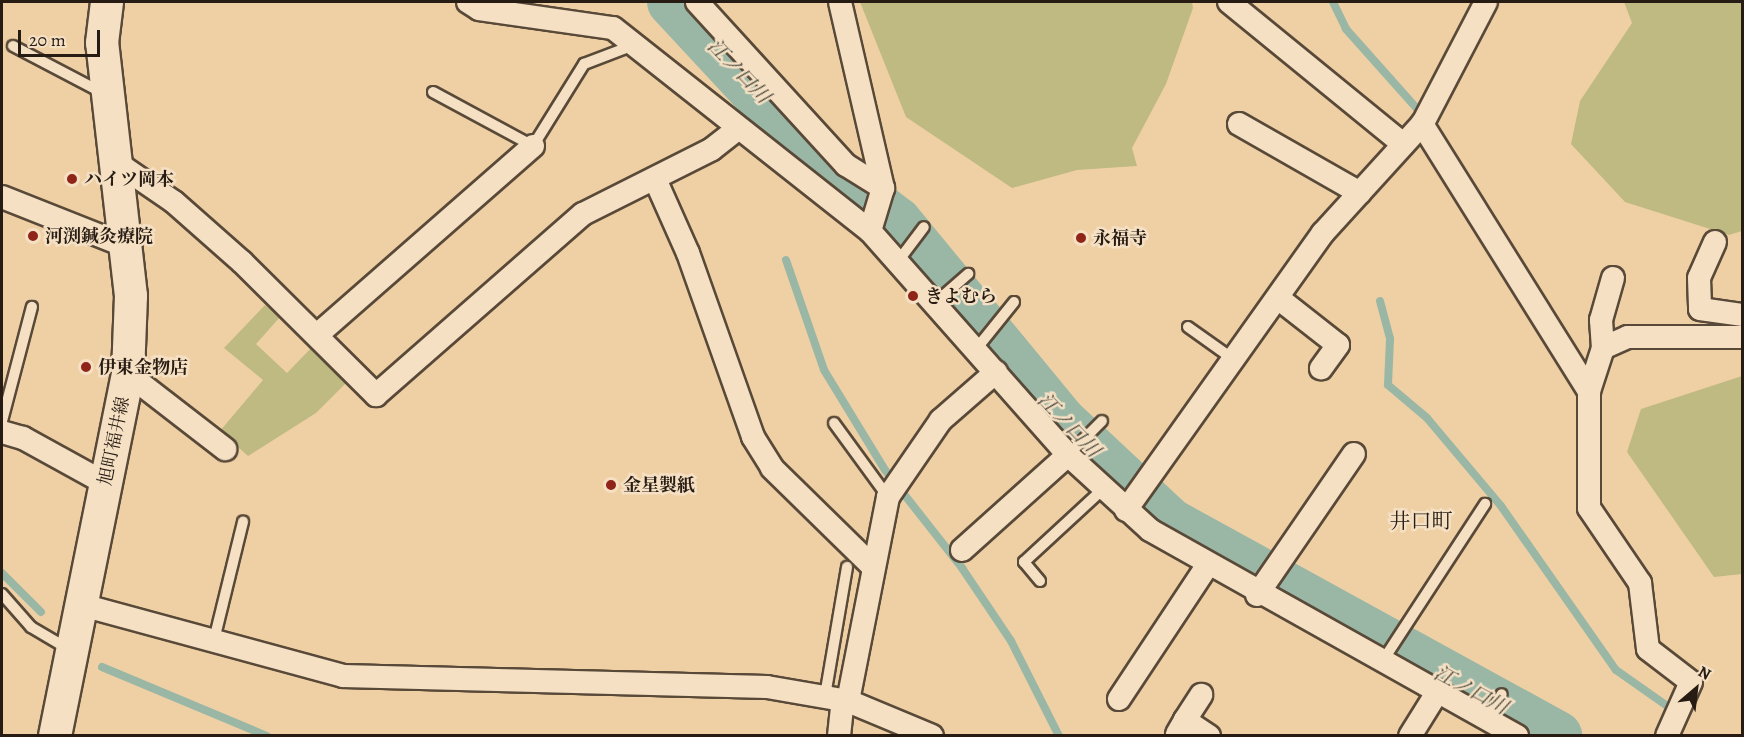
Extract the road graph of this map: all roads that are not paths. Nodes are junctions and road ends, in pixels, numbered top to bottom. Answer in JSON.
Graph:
{"nodes":[{"id":1,"x":107,"y":2,"type":"edge"},
{"id":2,"x":468,"y":2,"type":"edge"},
{"id":3,"x":698,"y":2,"type":"edge"},
{"id":4,"x":840,"y":2,"type":"edge"},
{"id":5,"x":1229,"y":2,"type":"edge"},
{"id":6,"x":1486,"y":2,"type":"edge"},
{"id":7,"x":634,"y":45,"type":"junction"},
{"id":8,"x":13,"y":46,"type":"dead end"},
{"id":9,"x":433,"y":92,"type":"dead end"},
{"id":10,"x":108,"y":96,"type":"junction"},
{"id":11,"x":1239,"y":124,"type":"dead end"},
{"id":12,"x":1422,"y":124,"type":"junction"},
{"id":13,"x":738,"y":129,"type":"junction"},
{"id":14,"x":1403,"y":144,"type":"junction"},
{"id":15,"x":533,"y":146,"type":"junction"},
{"id":16,"x":120,"y":165,"type":"junction"},
{"id":17,"x":655,"y":179,"type":"junction"},
{"id":18,"x":882,"y":190,"type":"junction"},
{"id":19,"x":1360,"y":193,"type":"junction"},
{"id":20,"x":2,"y":197,"type":"edge"},
{"id":21,"x":872,"y":225,"type":"junction"},
{"id":22,"x":924,"y":227,"type":"dead end"},
{"id":23,"x":1715,"y":242,"type":"dead end"},
{"id":24,"x":126,"y":246,"type":"junction"},
{"id":25,"x":899,"y":260,"type":"junction"},
{"id":26,"x":968,"y":274,"type":"dead end"},
{"id":27,"x":1612,"y":278,"type":"dead end"},
{"id":28,"x":1278,"y":298,"type":"junction"},
{"id":29,"x":936,"y":302,"type":"junction"},
{"id":30,"x":1014,"y":302,"type":"dead end"},
{"id":31,"x":32,"y":307,"type":"dead end"},
{"id":32,"x":1743,"y":315,"type":"edge"},
{"id":33,"x":1188,"y":327,"type":"dead end"},
{"id":34,"x":317,"y":335,"type":"junction"},
{"id":35,"x":1743,"y":337,"type":"edge"},
{"id":36,"x":977,"y":348,"type":"junction"},
{"id":37,"x":1603,"y":348,"type":"junction"},
{"id":38,"x":1233,"y":359,"type":"junction"},
{"id":39,"x":1321,"y":368,"type":"dead end"},
{"id":40,"x":996,"y":372,"type":"junction"},
{"id":41,"x":128,"y":374,"type":"junction"},
{"id":42,"x":1589,"y":391,"type":"junction"},
{"id":43,"x":1102,"y":421,"type":"dead end"},
{"id":44,"x":2,"y":422,"type":"edge"},
{"id":45,"x":834,"y":423,"type":"dead end"},
{"id":46,"x":2,"y":432,"type":"edge"},
{"id":47,"x":225,"y":448,"type":"dead end"},
{"id":48,"x":1070,"y":453,"type":"junction"},
{"id":49,"x":1354,"y":454,"type":"dead end"},
{"id":50,"x":105,"y":483,"type":"junction"},
{"id":51,"x":892,"y":488,"type":"junction"},
{"id":52,"x":1103,"y":489,"type":"junction"},
{"id":53,"x":1132,"y":499,"type":"junction"},
{"id":54,"x":1485,"y":504,"type":"dead end"},
{"id":55,"x":243,"y":522,"type":"dead end"},
{"id":56,"x":962,"y":550,"type":"dead end"},
{"id":57,"x":1207,"y":566,"type":"junction"},
{"id":58,"x":848,"y":567,"type":"dead end"},
{"id":59,"x":873,"y":567,"type":"junction"},
{"id":60,"x":1040,"y":581,"type":"dead end"},
{"id":61,"x":1264,"y":584,"type":"junction"},
{"id":62,"x":2,"y":594,"type":"edge"},
{"id":63,"x":82,"y":605,"type":"junction"},
{"id":64,"x":214,"y":640,"type":"junction"},
{"id":65,"x":73,"y":652,"type":"junction"},
{"id":66,"x":1382,"y":662,"type":"junction"},
{"id":67,"x":1438,"y":692,"type":"junction"},
{"id":68,"x":1502,"y":694,"type":"dead end"},
{"id":69,"x":1201,"y":695,"type":"dead end"},
{"id":70,"x":839,"y":699,"type":"junction"},
{"id":71,"x":1119,"y":699,"type":"dead end"},
{"id":72,"x":1491,"y":716,"type":"junction"},
{"id":73,"x":55,"y":735,"type":"edge"},
{"id":74,"x":839,"y":735,"type":"edge"},
{"id":75,"x":932,"y":735,"type":"edge"},
{"id":76,"x":1209,"y":735,"type":"edge"},
{"id":77,"x":1410,"y":735,"type":"edge"},
{"id":78,"x":1517,"y":735,"type":"edge"},
{"id":79,"x":1667,"y":735,"type":"edge"}],
"edges":[{"from":1,"to":10,"type":"street","name":"旭町福井線"},
{"from":2,"to":7,"type":"street"},
{"from":3,"to":18,"type":"street"},
{"from":4,"to":18,"type":"street"},
{"from":5,"to":14,"type":"street"},
{"from":6,"to":12,"type":"street"},
{"from":7,"to":13,"type":"street"},
{"from":7,"to":15,"type":"lane"},
{"from":8,"to":10,"type":"lane"},
{"from":9,"to":15,"type":"lane"},
{"from":10,"to":16,"type":"street","name":"旭町福井線"},
{"from":11,"to":19,"type":"street"},
{"from":12,"to":14,"type":"street"},
{"from":12,"to":42,"type":"street"},
{"from":13,"to":17,"type":"street"},
{"from":13,"to":21,"type":"street"},
{"from":14,"to":19,"type":"street"},
{"from":15,"to":34,"type":"street"},
{"from":16,"to":24,"type":"street","name":"旭町福井線"},
{"from":16,"to":34,"type":"street"},
{"from":17,"to":34,"type":"street"},
{"from":17,"to":59,"type":"street"},
{"from":18,"to":21,"type":"street"},
{"from":19,"to":28,"type":"street"},
{"from":20,"to":24,"type":"street"},
{"from":21,"to":25,"type":"street"},
{"from":22,"to":25,"type":"lane"},
{"from":23,"to":32,"type":"street"},
{"from":24,"to":41,"type":"street","name":"旭町福井線"},
{"from":25,"to":29,"type":"street"},
{"from":26,"to":29,"type":"lane"},
{"from":27,"to":37,"type":"street"},
{"from":28,"to":38,"type":"street"},
{"from":28,"to":39,"type":"street"},
{"from":29,"to":36,"type":"street"},
{"from":30,"to":36,"type":"lane"},
{"from":31,"to":44,"type":"lane"},
{"from":33,"to":38,"type":"lane"},
{"from":35,"to":37,"type":"street"},
{"from":36,"to":40,"type":"street"},
{"from":37,"to":42,"type":"street"},
{"from":38,"to":53,"type":"street"},
{"from":40,"to":48,"type":"street"},
{"from":40,"to":51,"type":"street"},
{"from":41,"to":47,"type":"street"},
{"from":41,"to":50,"type":"street","name":"旭町福井線"},
{"from":42,"to":79,"type":"street"},
{"from":43,"to":48,"type":"lane"},
{"from":45,"to":51,"type":"lane"},
{"from":46,"to":50,"type":"street"},
{"from":48,"to":52,"type":"street"},
{"from":48,"to":56,"type":"street"},
{"from":49,"to":61,"type":"street"},
{"from":50,"to":63,"type":"street","name":"旭町福井線"},
{"from":51,"to":59,"type":"street"},
{"from":52,"to":53,"type":"street"},
{"from":52,"to":60,"type":"lane"},
{"from":53,"to":57,"type":"street"},
{"from":54,"to":66,"type":"lane"},
{"from":55,"to":64,"type":"lane"},
{"from":57,"to":61,"type":"street"},
{"from":57,"to":71,"type":"street"},
{"from":58,"to":70,"type":"lane"},
{"from":59,"to":70,"type":"street"},
{"from":61,"to":66,"type":"street"},
{"from":62,"to":65,"type":"lane"},
{"from":63,"to":64,"type":"street"},
{"from":63,"to":65,"type":"street","name":"旭町福井線"},
{"from":64,"to":70,"type":"street"},
{"from":65,"to":73,"type":"street","name":"旭町福井線"},
{"from":66,"to":67,"type":"street"},
{"from":67,"to":72,"type":"street"},
{"from":67,"to":77,"type":"street"},
{"from":68,"to":72,"type":"lane"},
{"from":69,"to":76,"type":"street"},
{"from":70,"to":74,"type":"street"},
{"from":70,"to":75,"type":"street"},
{"from":72,"to":78,"type":"street"}]}
